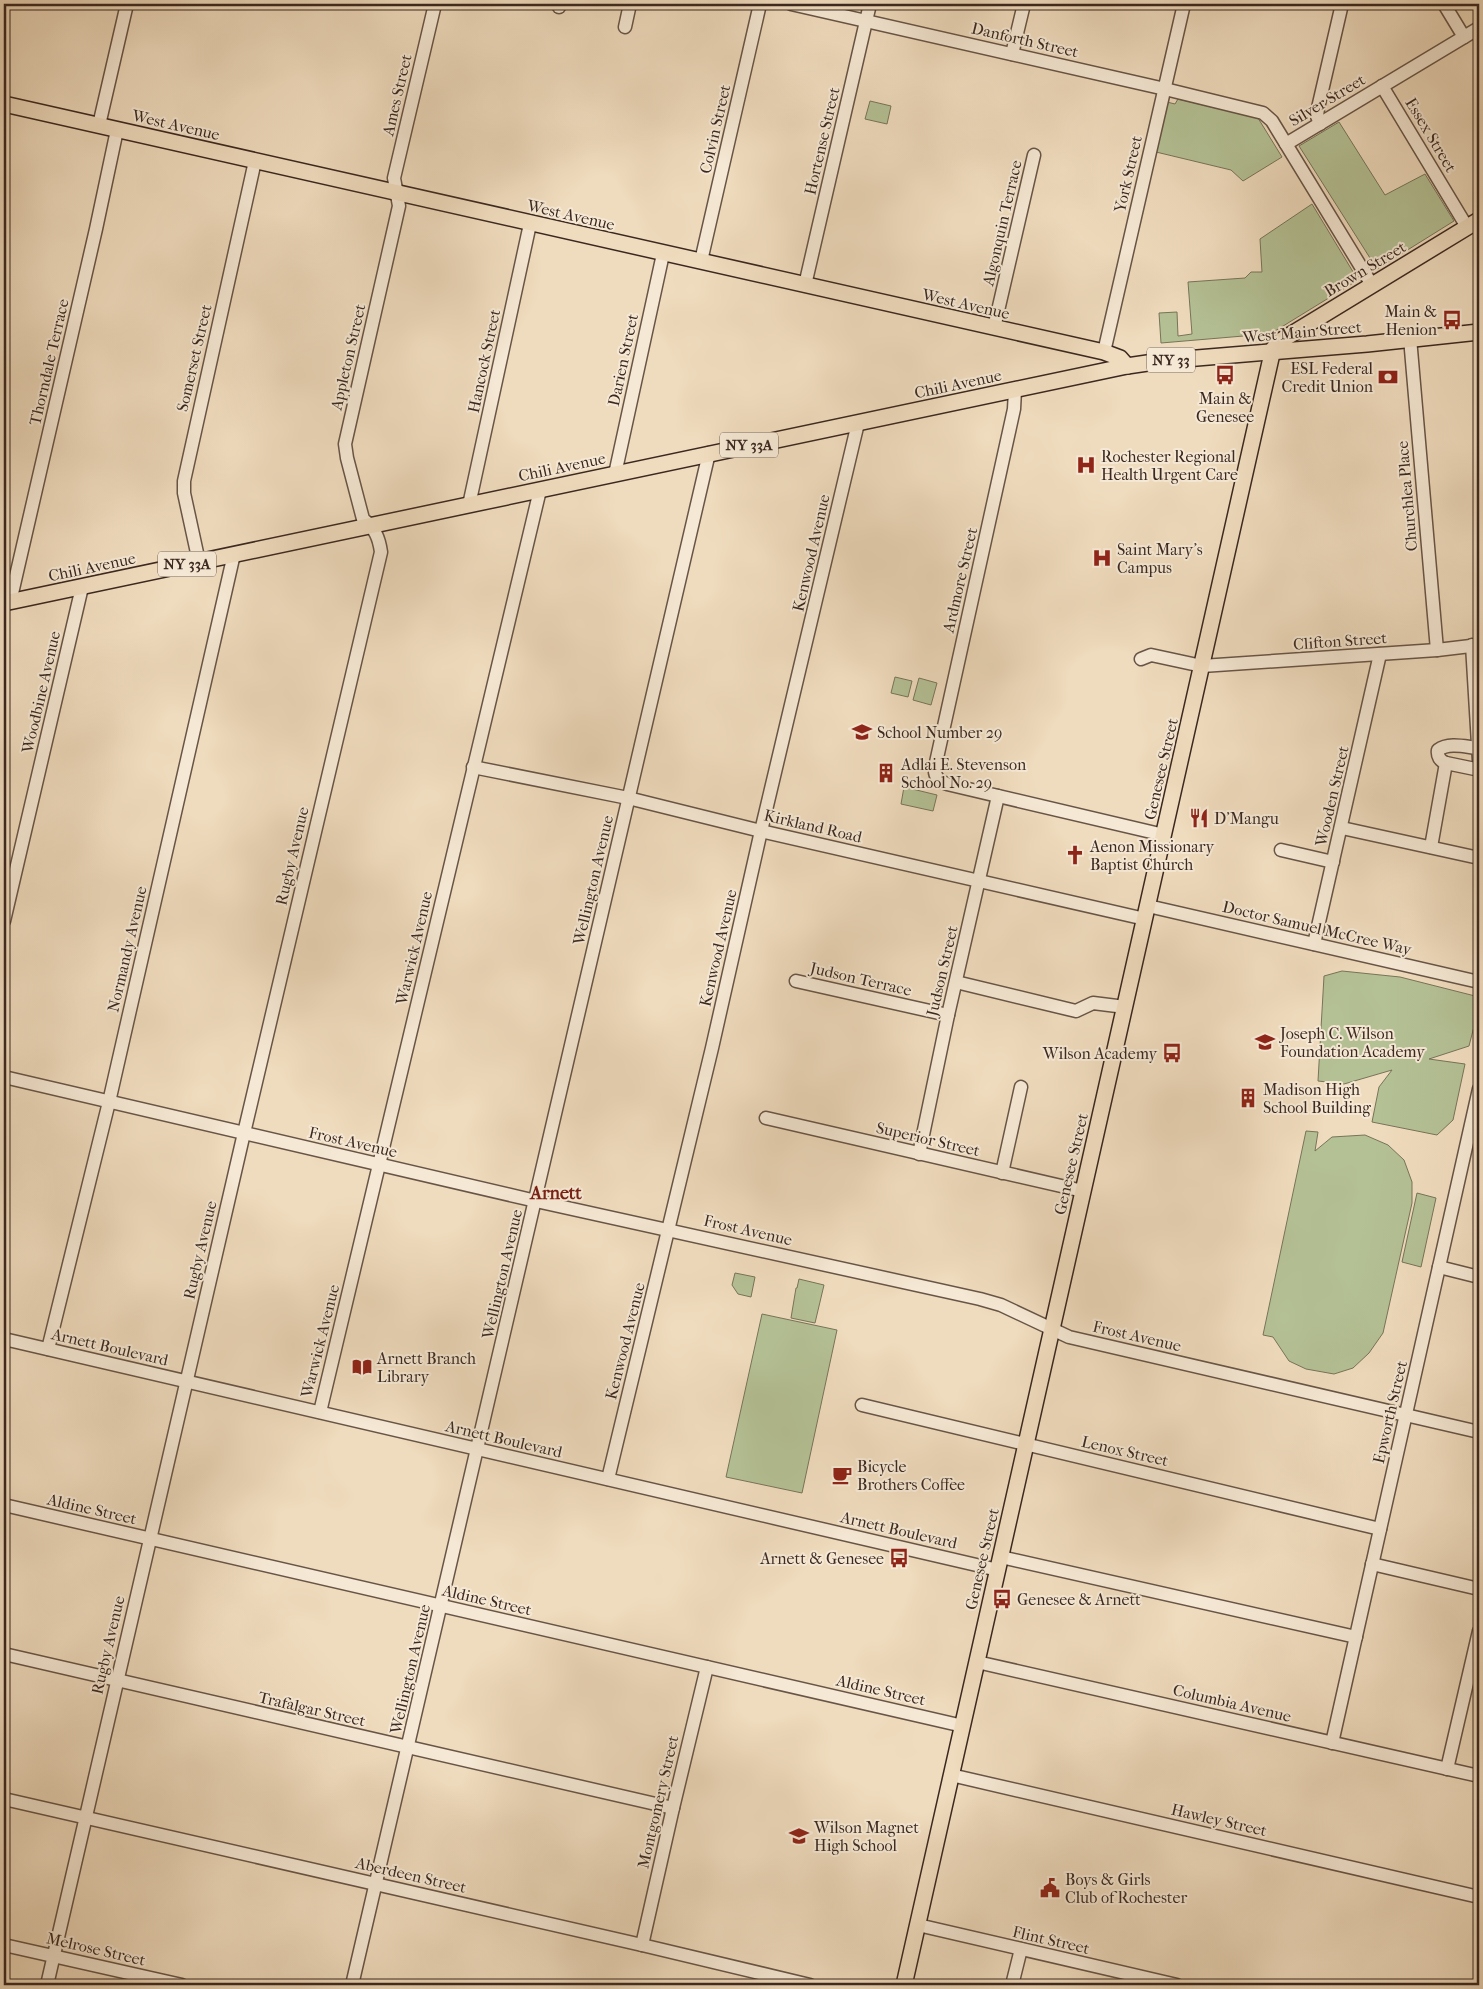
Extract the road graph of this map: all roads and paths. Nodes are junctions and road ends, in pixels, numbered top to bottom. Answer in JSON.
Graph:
{"nodes":[{"id":1,"x":127,"y":4,"type":"edge"},
{"id":2,"x":435,"y":4,"type":"edge"},
{"id":3,"x":630,"y":4,"type":"edge"},
{"id":4,"x":760,"y":4,"type":"edge"},
{"id":5,"x":790,"y":4,"type":"edge"},
{"id":6,"x":870,"y":4,"type":"edge"},
{"id":7,"x":1024,"y":4,"type":"edge"},
{"id":8,"x":1184,"y":4,"type":"edge"},
{"id":9,"x":1342,"y":4,"type":"edge"},
{"id":10,"x":1444,"y":4,"type":"edge"},
{"id":11,"x":866,"y":21,"type":"junction"},
{"id":12,"x":625,"y":27,"type":"dead end"},
{"id":13,"x":1472,"y":32,"type":"edge"},
{"id":14,"x":1479,"y":44,"type":"edge"},
{"id":15,"x":1012,"y":54,"type":"junction"},
{"id":16,"x":1382,"y":86,"type":"junction"},
{"id":17,"x":1165,"y":89,"type":"junction"},
{"id":18,"x":4,"y":104,"type":"edge"},
{"id":19,"x":1320,"y":124,"type":"junction"},
{"id":20,"x":98,"y":125,"type":"junction"},
{"id":21,"x":117,"y":130,"type":"junction"},
{"id":22,"x":1286,"y":144,"type":"junction"},
{"id":23,"x":1034,"y":155,"type":"dead end"},
{"id":24,"x":255,"y":161,"type":"junction"},
{"id":25,"x":396,"y":193,"type":"junction"},
{"id":26,"x":1473,"y":223,"type":"edge"},
{"id":27,"x":530,"y":224,"type":"junction"},
{"id":28,"x":663,"y":254,"type":"junction"},
{"id":29,"x":700,"y":262,"type":"junction"},
{"id":30,"x":806,"y":285,"type":"junction"},
{"id":31,"x":1372,"y":285,"type":"junction"},
{"id":32,"x":994,"y":328,"type":"junction"},
{"id":33,"x":1479,"y":332,"type":"edge"},
{"id":34,"x":1410,"y":338,"type":"junction"},
{"id":35,"x":1273,"y":351,"type":"junction"},
{"id":36,"x":1104,"y":352,"type":"junction"},
{"id":37,"x":1127,"y":366,"type":"junction"},
{"id":38,"x":1015,"y":390,"type":"junction"},
{"id":39,"x":858,"y":423,"type":"junction"},
{"id":40,"x":709,"y":453,"type":"junction"},
{"id":41,"x":615,"y":474,"type":"junction"},
{"id":42,"x":540,"y":490,"type":"junction"},
{"id":43,"x":469,"y":505,"type":"junction"},
{"id":44,"x":371,"y":525,"type":"junction"},
{"id":45,"x":234,"y":554,"type":"junction"},
{"id":46,"x":199,"y":562,"type":"junction"},
{"id":47,"x":82,"y":587,"type":"junction"},
{"id":48,"x":7,"y":602,"type":"edge"},
{"id":49,"x":1476,"y":645,"type":"edge"},
{"id":50,"x":1437,"y":650,"type":"junction"},
{"id":51,"x":1380,"y":654,"type":"junction"},
{"id":52,"x":1141,"y":659,"type":"dead end"},
{"id":53,"x":1202,"y":666,"type":"junction"},
{"id":54,"x":1479,"y":754,"type":"edge"},
{"id":55,"x":1446,"y":763,"type":"junction"},
{"id":56,"x":1479,"y":766,"type":"edge"},
{"id":57,"x":473,"y":767,"type":"junction"},
{"id":58,"x":998,"y":796,"type":"junction"},
{"id":59,"x":628,"y":798,"type":"junction"},
{"id":60,"x":1342,"y":828,"type":"junction"},
{"id":61,"x":761,"y":831,"type":"junction"},
{"id":62,"x":1164,"y":835,"type":"junction"},
{"id":63,"x":1431,"y":847,"type":"junction"},
{"id":64,"x":1282,"y":850,"type":"dead end"},
{"id":65,"x":1479,"y":858,"type":"edge"},
{"id":66,"x":1334,"y":862,"type":"junction"},
{"id":67,"x":979,"y":881,"type":"junction"},
{"id":68,"x":1146,"y":912,"type":"junction"},
{"id":69,"x":4,"y":921,"type":"edge"},
{"id":70,"x":1314,"y":944,"type":"junction"},
{"id":71,"x":796,"y":981,"type":"dead end"},
{"id":72,"x":956,"y":982,"type":"junction"},
{"id":73,"x":1479,"y":982,"type":"edge"},
{"id":74,"x":1125,"y":1007,"type":"junction"},
{"id":75,"x":948,"y":1015,"type":"junction"},
{"id":76,"x":4,"y":1077,"type":"edge"},
{"id":77,"x":1021,"y":1087,"type":"dead end"},
{"id":78,"x":1479,"y":1089,"type":"edge"},
{"id":79,"x":108,"y":1102,"type":"junction"},
{"id":80,"x":1477,"y":1106,"type":"edge"},
{"id":81,"x":766,"y":1118,"type":"dead end"},
{"id":82,"x":244,"y":1133,"type":"junction"},
{"id":83,"x":919,"y":1154,"type":"junction"},
{"id":84,"x":380,"y":1165,"type":"junction"},
{"id":85,"x":1002,"y":1173,"type":"junction"},
{"id":86,"x":1083,"y":1191,"type":"junction"},
{"id":87,"x":536,"y":1201,"type":"junction"},
{"id":88,"x":668,"y":1229,"type":"junction"},
{"id":89,"x":1439,"y":1267,"type":"junction"},
{"id":90,"x":1479,"y":1277,"type":"edge"},
{"id":91,"x":1052,"y":1330,"type":"junction"},
{"id":92,"x":4,"y":1339,"type":"edge"},
{"id":93,"x":48,"y":1349,"type":"junction"},
{"id":94,"x":187,"y":1382,"type":"junction"},
{"id":95,"x":862,"y":1405,"type":"dead end"},
{"id":96,"x":320,"y":1412,"type":"junction"},
{"id":97,"x":1406,"y":1415,"type":"junction"},
{"id":98,"x":1479,"y":1432,"type":"edge"},
{"id":99,"x":1026,"y":1445,"type":"junction"},
{"id":100,"x":476,"y":1449,"type":"junction"},
{"id":101,"x":608,"y":1479,"type":"junction"},
{"id":102,"x":4,"y":1505,"type":"edge"},
{"id":103,"x":1380,"y":1529,"type":"junction"},
{"id":104,"x":150,"y":1540,"type":"junction"},
{"id":105,"x":999,"y":1564,"type":"junction"},
{"id":106,"x":1372,"y":1564,"type":"junction"},
{"id":107,"x":1479,"y":1589,"type":"edge"},
{"id":108,"x":441,"y":1606,"type":"junction"},
{"id":109,"x":1479,"y":1631,"type":"edge"},
{"id":110,"x":1356,"y":1637,"type":"junction"},
{"id":111,"x":4,"y":1654,"type":"edge"},
{"id":112,"x":977,"y":1662,"type":"junction"},
{"id":113,"x":707,"y":1667,"type":"junction"},
{"id":114,"x":117,"y":1681,"type":"junction"},
{"id":115,"x":963,"y":1726,"type":"junction"},
{"id":116,"x":1332,"y":1743,"type":"junction"},
{"id":117,"x":408,"y":1747,"type":"junction"},
{"id":118,"x":1447,"y":1769,"type":"junction"},
{"id":119,"x":952,"y":1775,"type":"junction"},
{"id":120,"x":1479,"y":1776,"type":"edge"},
{"id":121,"x":4,"y":1798,"type":"edge"},
{"id":122,"x":672,"y":1808,"type":"junction"},
{"id":123,"x":85,"y":1818,"type":"junction"},
{"id":124,"x":376,"y":1884,"type":"junction"},
{"id":125,"x":1479,"y":1897,"type":"edge"},
{"id":126,"x":918,"y":1926,"type":"junction"},
{"id":127,"x":4,"y":1945,"type":"edge"},
{"id":128,"x":642,"y":1945,"type":"junction"},
{"id":129,"x":1021,"y":1949,"type":"junction"},
{"id":130,"x":53,"y":1956,"type":"junction"},
{"id":131,"x":47,"y":1985,"type":"edge"},
{"id":132,"x":182,"y":1985,"type":"edge"},
{"id":133,"x":352,"y":1985,"type":"edge"},
{"id":134,"x":810,"y":1985,"type":"edge"},
{"id":135,"x":904,"y":1985,"type":"edge"},
{"id":136,"x":1012,"y":1985,"type":"edge"},
{"id":137,"x":1177,"y":1985,"type":"edge"}],
"edges":[{"from":1,"to":20,"type":"street"},
{"from":2,"to":25,"type":"street","name":"Ames Street"},
{"from":3,"to":12,"type":"street"},
{"from":4,"to":29,"type":"street","name":"Colvin Street"},
{"from":5,"to":11,"type":"street","name":"Danforth Street"},
{"from":6,"to":11,"type":"street","name":"Hortense Street"},
{"from":7,"to":15,"type":"street"},
{"from":8,"to":17,"type":"street","name":"York Street"},
{"from":9,"to":19,"type":"street"},
{"from":10,"to":13,"type":"street"},
{"from":11,"to":15,"type":"street","name":"Danforth Street"},
{"from":11,"to":30,"type":"street","name":"Hortense Street"},
{"from":13,"to":14,"type":"street"},
{"from":13,"to":16,"type":"street","name":"Silver Street"},
{"from":15,"to":17,"type":"street","name":"Danforth Street"},
{"from":16,"to":19,"type":"street","name":"Silver Street"},
{"from":16,"to":26,"type":"street","name":"Essex Street"},
{"from":17,"to":22,"type":"street","name":"Silver Street"},
{"from":17,"to":36,"type":"street","name":"York Street"},
{"from":18,"to":20,"type":"main road","name":"West Avenue","number":"NY 33"},
{"from":19,"to":22,"type":"street","name":"Silver Street"},
{"from":20,"to":21,"type":"main road","name":"West Avenue","number":"NY 33"},
{"from":21,"to":24,"type":"main road","name":"West Avenue","number":"NY 33"},
{"from":21,"to":48,"type":"street","name":"Thorndale Terrace"},
{"from":22,"to":31,"type":"street"},
{"from":23,"to":32,"type":"street","name":"Algonquin Terrace"},
{"from":24,"to":25,"type":"main road","name":"West Avenue","number":"NY 33"},
{"from":24,"to":46,"type":"street","name":"Somerset Street"},
{"from":25,"to":27,"type":"main road","name":"West Avenue","number":"NY 33"},
{"from":25,"to":44,"type":"street","name":"Appleton Street"},
{"from":26,"to":31,"type":"main road","name":"Brown Street"},
{"from":27,"to":28,"type":"main road","name":"West Avenue","number":"NY 33"},
{"from":27,"to":43,"type":"street","name":"Hancock Street"},
{"from":28,"to":29,"type":"main road","name":"West Avenue","number":"NY 33"},
{"from":28,"to":41,"type":"street","name":"Darien Street"},
{"from":29,"to":30,"type":"main road","name":"West Avenue","number":"NY 33"},
{"from":30,"to":32,"type":"main road","name":"West Avenue","number":"NY 33"},
{"from":31,"to":35,"type":"main road","name":"Brown Street"},
{"from":32,"to":36,"type":"main road","name":"West Avenue","number":"NY 33"},
{"from":33,"to":34,"type":"main road","name":"West Main Street","number":"NY 33"},
{"from":34,"to":35,"type":"main road","name":"West Main Street","number":"NY 33"},
{"from":34,"to":50,"type":"street","name":"Churchlea Place"},
{"from":35,"to":37,"type":"main road","name":"West Main Street","number":"NY 33"},
{"from":35,"to":53,"type":"main road","name":"Genesee Street"},
{"from":36,"to":37,"type":"main road","name":"West Avenue","number":"NY 33"},
{"from":37,"to":38,"type":"main road","name":"Chili Avenue","number":"NY 33A"},
{"from":38,"to":39,"type":"main road","name":"Chili Avenue","number":"NY 33A"},
{"from":38,"to":58,"type":"street","name":"Ardmore Street"},
{"from":39,"to":40,"type":"main road","name":"Chili Avenue","number":"NY 33A"},
{"from":39,"to":61,"type":"street","name":"Kenwood Avenue"},
{"from":40,"to":41,"type":"main road","name":"Chili Avenue","number":"NY 33A"},
{"from":40,"to":59,"type":"street","name":"Wellington Avenue"},
{"from":41,"to":42,"type":"main road","name":"Chili Avenue","number":"NY 33A"},
{"from":42,"to":43,"type":"main road","name":"Chili Avenue","number":"NY 33A"},
{"from":42,"to":57,"type":"street","name":"Warwick Avenue"},
{"from":43,"to":44,"type":"main road","name":"Chili Avenue","number":"NY 33A"},
{"from":44,"to":45,"type":"main road","name":"Chili Avenue","number":"NY 33A"},
{"from":44,"to":82,"type":"street","name":"Rugby Avenue"},
{"from":45,"to":46,"type":"main road","name":"Chili Avenue","number":"NY 33A"},
{"from":45,"to":79,"type":"street","name":"Normandy Avenue"},
{"from":46,"to":47,"type":"main road","name":"Chili Avenue","number":"NY 33A"},
{"from":47,"to":48,"type":"main road","name":"Chili Avenue","number":"NY 33A"},
{"from":47,"to":69,"type":"street","name":"Woodbine Avenue"},
{"from":49,"to":50,"type":"street","name":"Clifton Street"},
{"from":49,"to":54,"type":"street"},
{"from":50,"to":51,"type":"street","name":"Clifton Street"},
{"from":51,"to":53,"type":"street","name":"Clifton Street"},
{"from":51,"to":60,"type":"street","name":"Wooden Street"},
{"from":52,"to":53,"type":"street","name":"Clifton Street"},
{"from":53,"to":62,"type":"main road","name":"Genesee Street"},
{"from":54,"to":55,"type":"street"},
{"from":55,"to":56,"type":"street"},
{"from":55,"to":63,"type":"street"},
{"from":57,"to":59,"type":"street","name":"Kirkland Road"},
{"from":57,"to":84,"type":"street","name":"Warwick Avenue"},
{"from":58,"to":62,"type":"street"},
{"from":58,"to":67,"type":"street","name":"Judson Street"},
{"from":59,"to":61,"type":"street","name":"Kirkland Road"},
{"from":59,"to":87,"type":"street","name":"Wellington Avenue"},
{"from":60,"to":63,"type":"street"},
{"from":60,"to":66,"type":"street","name":"Wooden Street"},
{"from":61,"to":67,"type":"street","name":"Kirkland Road"},
{"from":61,"to":88,"type":"street","name":"Kenwood Avenue"},
{"from":62,"to":68,"type":"main road","name":"Genesee Street"},
{"from":63,"to":65,"type":"street"},
{"from":64,"to":66,"type":"street"},
{"from":66,"to":70,"type":"street","name":"Wooden Street"},
{"from":67,"to":68,"type":"street","name":"Kirkland Road"},
{"from":67,"to":72,"type":"street","name":"Judson Street"},
{"from":68,"to":70,"type":"street","name":"Doctor Samuel McCree Way"},
{"from":68,"to":74,"type":"main road","name":"Genesee Street"},
{"from":70,"to":73,"type":"street","name":"Doctor Samuel McCree Way"},
{"from":71,"to":75,"type":"street","name":"Judson Terrace"},
{"from":72,"to":74,"type":"street"},
{"from":72,"to":75,"type":"street","name":"Judson Street"},
{"from":74,"to":86,"type":"main road","name":"Genesee Street"},
{"from":75,"to":83,"type":"street","name":"Judson Street"},
{"from":76,"to":79,"type":"street","name":"Frost Avenue"},
{"from":77,"to":85,"type":"street"},
{"from":78,"to":80,"type":"street","name":"Epworth Street"},
{"from":79,"to":82,"type":"street","name":"Frost Avenue"},
{"from":79,"to":93,"type":"street","name":"Normandy Avenue"},
{"from":80,"to":89,"type":"street","name":"Epworth Street"},
{"from":81,"to":83,"type":"street","name":"Superior Street"},
{"from":82,"to":84,"type":"street","name":"Frost Avenue"},
{"from":82,"to":94,"type":"street","name":"Rugby Avenue"},
{"from":83,"to":85,"type":"street","name":"Superior Street"},
{"from":84,"to":87,"type":"street","name":"Frost Avenue"},
{"from":84,"to":96,"type":"street","name":"Warwick Avenue"},
{"from":85,"to":86,"type":"street","name":"Superior Street"},
{"from":86,"to":91,"type":"main road","name":"Genesee Street"},
{"from":87,"to":88,"type":"street","name":"Frost Avenue"},
{"from":87,"to":100,"type":"street","name":"Wellington Avenue"},
{"from":88,"to":91,"type":"street","name":"Frost Avenue"},
{"from":88,"to":101,"type":"street","name":"Kenwood Avenue"},
{"from":89,"to":90,"type":"street"},
{"from":89,"to":97,"type":"street","name":"Epworth Street"},
{"from":91,"to":97,"type":"street","name":"Frost Avenue"},
{"from":91,"to":99,"type":"main road","name":"Genesee Street"},
{"from":92,"to":93,"type":"street","name":"Arnett Boulevard"},
{"from":93,"to":94,"type":"street","name":"Arnett Boulevard"},
{"from":94,"to":96,"type":"street","name":"Arnett Boulevard"},
{"from":94,"to":104,"type":"street","name":"Rugby Avenue"},
{"from":95,"to":99,"type":"street","name":"Lenox Street"},
{"from":96,"to":100,"type":"street","name":"Arnett Boulevard"},
{"from":97,"to":98,"type":"street","name":"Frost Avenue"},
{"from":97,"to":103,"type":"street","name":"Epworth Street"},
{"from":99,"to":103,"type":"street","name":"Lenox Street"},
{"from":99,"to":105,"type":"main road","name":"Genesee Street"},
{"from":100,"to":101,"type":"street","name":"Arnett Boulevard"},
{"from":100,"to":108,"type":"street","name":"Wellington Avenue"},
{"from":101,"to":105,"type":"street","name":"Arnett Boulevard"},
{"from":102,"to":104,"type":"street","name":"Aldine Street"},
{"from":103,"to":106,"type":"street","name":"Epworth Street"},
{"from":104,"to":108,"type":"street","name":"Aldine Street"},
{"from":104,"to":114,"type":"street","name":"Rugby Avenue"},
{"from":105,"to":110,"type":"street","name":"Arnett Boulevard"},
{"from":105,"to":112,"type":"main road","name":"Genesee Street"},
{"from":106,"to":107,"type":"street"},
{"from":106,"to":110,"type":"street","name":"Epworth Street"},
{"from":108,"to":113,"type":"street","name":"Aldine Street"},
{"from":108,"to":117,"type":"street","name":"Wellington Avenue"},
{"from":109,"to":118,"type":"street"},
{"from":110,"to":116,"type":"street","name":"Epworth Street"},
{"from":111,"to":114,"type":"street","name":"Trafalgar Street"},
{"from":112,"to":115,"type":"main road","name":"Genesee Street"},
{"from":112,"to":116,"type":"street","name":"Columbia Avenue"},
{"from":113,"to":115,"type":"street","name":"Aldine Street"},
{"from":113,"to":122,"type":"street","name":"Montgomery Street"},
{"from":114,"to":117,"type":"street","name":"Trafalgar Street"},
{"from":114,"to":123,"type":"street","name":"Rugby Avenue"},
{"from":115,"to":119,"type":"main road","name":"Genesee Street"},
{"from":116,"to":118,"type":"street","name":"Columbia Avenue"},
{"from":117,"to":122,"type":"street","name":"Trafalgar Street"},
{"from":117,"to":124,"type":"street","name":"Wellington Avenue"},
{"from":118,"to":120,"type":"street","name":"Columbia Avenue"},
{"from":119,"to":125,"type":"street","name":"Hawley Street"},
{"from":119,"to":126,"type":"main road","name":"Genesee Street"},
{"from":121,"to":123,"type":"street","name":"Aberdeen Street"},
{"from":122,"to":128,"type":"street","name":"Montgomery Street"},
{"from":123,"to":124,"type":"street","name":"Aberdeen Street"},
{"from":123,"to":130,"type":"street","name":"Rugby Avenue"},
{"from":124,"to":128,"type":"street","name":"Aberdeen Street"},
{"from":124,"to":133,"type":"street","name":"Wellington Avenue"},
{"from":126,"to":129,"type":"street","name":"Flint Street"},
{"from":126,"to":135,"type":"main road","name":"Genesee Street"},
{"from":127,"to":130,"type":"street","name":"Melrose Street"},
{"from":128,"to":134,"type":"street","name":"Aberdeen Street"},
{"from":129,"to":136,"type":"street"},
{"from":129,"to":137,"type":"street","name":"Flint Street"},
{"from":130,"to":131,"type":"street","name":"Rugby Avenue"},
{"from":130,"to":132,"type":"street","name":"Melrose Street"}]}
